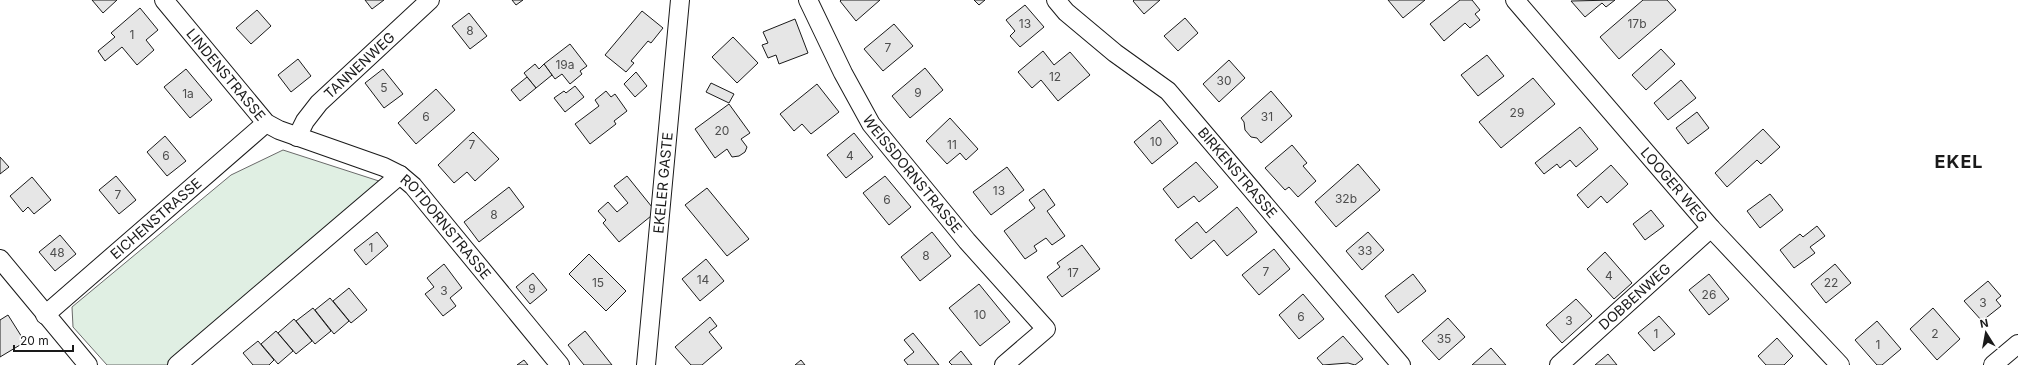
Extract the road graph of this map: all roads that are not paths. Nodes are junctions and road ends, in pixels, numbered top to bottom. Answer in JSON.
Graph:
{"nodes":[{"id":1,"x":164,"y":0,"type":"edge"},
{"id":2,"x":430,"y":0,"type":"edge"},
{"id":3,"x":680,"y":0,"type":"edge"},
{"id":4,"x":808,"y":0,"type":"edge"},
{"id":5,"x":1056,"y":0,"type":"edge"},
{"id":6,"x":1515,"y":0,"type":"edge"},
{"id":7,"x":266,"y":123,"type":"junction"},
{"id":8,"x":297,"y":137,"type":"junction"},
{"id":9,"x":400,"y":175,"type":"junction"},
{"id":10,"x":1711,"y":228,"type":"junction"},
{"id":11,"x":0,"y":259,"type":"edge"},
{"id":12,"x":45,"y":314,"type":"junction"},
{"id":13,"x":2018,"y":344,"type":"edge"},
{"id":14,"x":88,"y":365,"type":"edge"},
{"id":15,"x":177,"y":365,"type":"edge"},
{"id":16,"x":560,"y":365,"type":"edge"},
{"id":17,"x":646,"y":365,"type":"edge"},
{"id":18,"x":1004,"y":365,"type":"edge"},
{"id":19,"x":1401,"y":365,"type":"edge"},
{"id":20,"x":1558,"y":365,"type":"edge"},
{"id":21,"x":1840,"y":365,"type":"edge"},
{"id":22,"x":1993,"y":365,"type":"edge"}],
"edges":[{"from":1,"to":7,"type":"street","name":"LINDENSTRASSE"},
{"from":2,"to":8,"type":"street","name":"TANNENWEG"},
{"from":3,"to":17,"type":"street","name":"EKELER GASTE"},
{"from":4,"to":18,"type":"street","name":"WEISSDORNSTRASSE"},
{"from":5,"to":19,"type":"street","name":"BIRKENSTRASSE"},
{"from":6,"to":10,"type":"street","name":"LOOGER WEG"},
{"from":7,"to":8,"type":"street","name":"LINDENSTRASSE"},
{"from":7,"to":12,"type":"street","name":"EICHENSTRASSE"},
{"from":8,"to":9,"type":"street","name":"ROTDORNSTRASSE"},
{"from":9,"to":15,"type":"street"},
{"from":9,"to":16,"type":"street","name":"ROTDORNSTRASSE"},
{"from":10,"to":20,"type":"street","name":"DOBBENWEG"},
{"from":10,"to":21,"type":"street","name":"LOOGER WEG"},
{"from":11,"to":12,"type":"street"},
{"from":12,"to":14,"type":"street"},
{"from":13,"to":22,"type":"street"}]}
